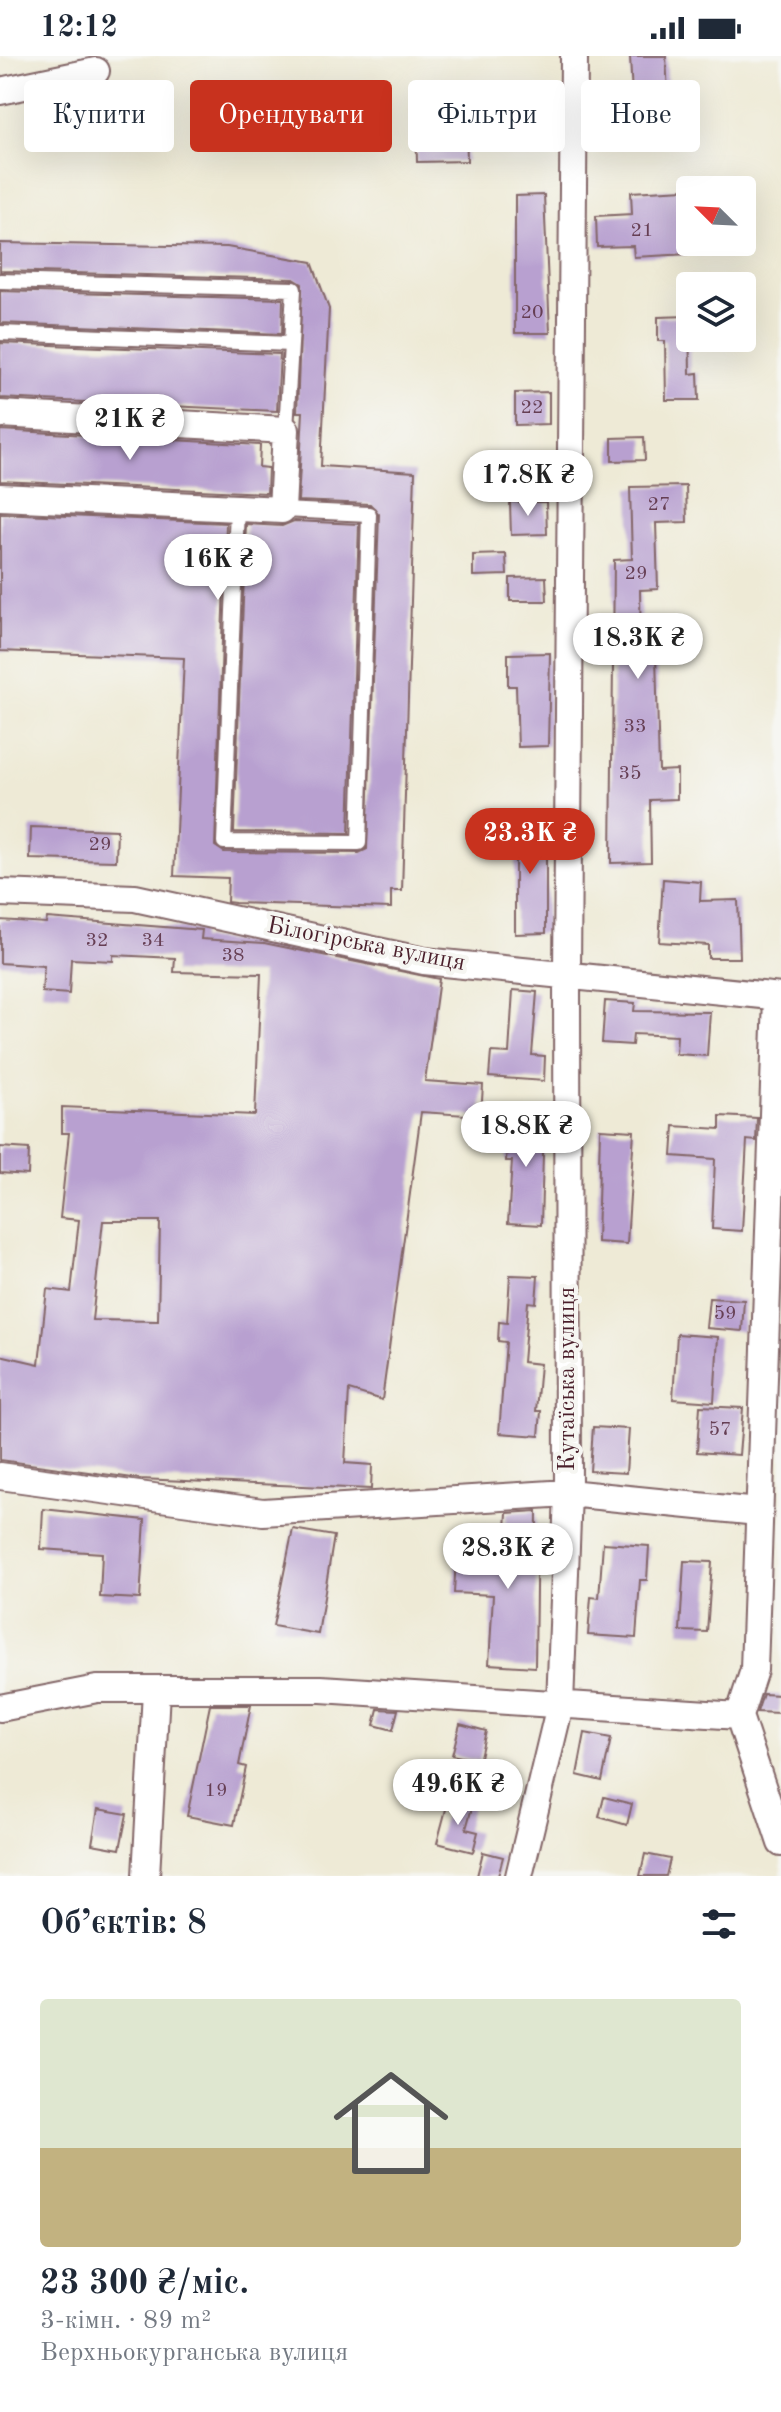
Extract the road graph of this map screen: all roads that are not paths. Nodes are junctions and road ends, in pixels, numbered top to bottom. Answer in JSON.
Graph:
{"nodes":[{"id":1,"x":574,"y":56,"type":"edge"},
{"id":2,"x":96,"y":71,"type":"dead end"},
{"id":3,"x":0,"y":91,"type":"edge"},
{"id":4,"x":0,"y":281,"type":"edge"},
{"id":5,"x":0,"y":333,"type":"edge"},
{"id":6,"x":291,"y":344,"type":"junction"},
{"id":7,"x":0,"y":414,"type":"edge"},
{"id":8,"x":286,"y":430,"type":"junction"},
{"id":9,"x":0,"y":497,"type":"edge"},
{"id":10,"x":237,"y":508,"type":"junction"},
{"id":11,"x":282,"y":510,"type":"junction"},
{"id":12,"x":0,"y":893,"type":"edge"},
{"id":13,"x":567,"y":973,"type":"junction"},
{"id":14,"x":779,"y":997,"type":"edge"},
{"id":15,"x":0,"y":1476,"type":"edge"},
{"id":16,"x":568,"y":1493,"type":"junction"},
{"id":17,"x":758,"y":1512,"type":"junction"},
{"id":18,"x":156,"y":1691,"type":"junction"},
{"id":19,"x":560,"y":1705,"type":"junction"},
{"id":20,"x":0,"y":1708,"type":"edge"},
{"id":21,"x":739,"y":1716,"type":"junction"},
{"id":22,"x":781,"y":1843,"type":"edge"},
{"id":23,"x":146,"y":1876,"type":"edge"},
{"id":24,"x":519,"y":1876,"type":"edge"}],
"edges":[{"from":1,"to":13,"type":"street","name":"Кутаїська вулиця"},
{"from":2,"to":3,"type":"street"},
{"from":4,"to":6,"type":"lane"},
{"from":5,"to":6,"type":"lane"},
{"from":6,"to":8,"type":"lane"},
{"from":7,"to":8,"type":"street"},
{"from":8,"to":11,"type":"street"},
{"from":9,"to":10,"type":"street"},
{"from":10,"to":11,"type":"street"},
{"from":10,"to":11,"type":"lane"},
{"from":12,"to":13,"type":"street","name":"Білогірська вулиця"},
{"from":13,"to":14,"type":"street","name":"Білогірська вулиця"},
{"from":13,"to":16,"type":"street","name":"Кутаїська вулиця"},
{"from":14,"to":17,"type":"street"},
{"from":15,"to":16,"type":"street"},
{"from":16,"to":17,"type":"street"},
{"from":16,"to":19,"type":"street","name":"Кутаїська вулиця"},
{"from":17,"to":21,"type":"street"},
{"from":18,"to":19,"type":"street"},
{"from":18,"to":20,"type":"street"},
{"from":18,"to":23,"type":"street"},
{"from":19,"to":21,"type":"street"},
{"from":19,"to":24,"type":"street","name":"Кутаїська вулиця"},
{"from":21,"to":22,"type":"street"}]}
